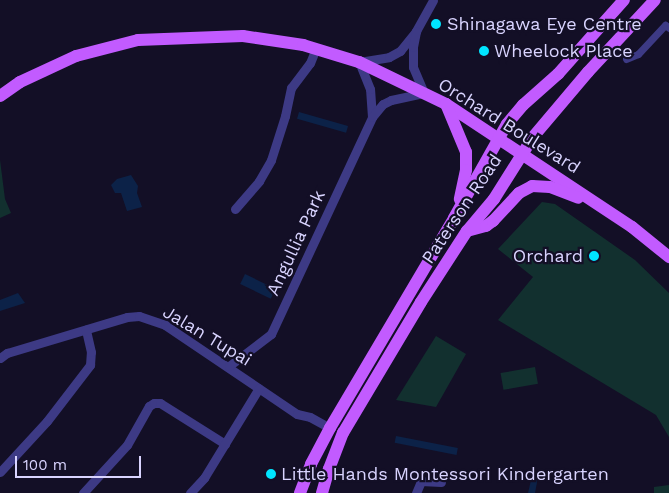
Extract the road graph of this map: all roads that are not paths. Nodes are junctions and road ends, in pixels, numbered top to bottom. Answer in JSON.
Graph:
{"nodes":[{"id":1,"x":433,"y":0,"type":"edge"},
{"id":2,"x":624,"y":0,"type":"edge"},
{"id":3,"x":655,"y":0,"type":"edge"},
{"id":4,"x":669,"y":28,"type":"edge"},
{"id":5,"x":416,"y":32,"type":"junction"},
{"id":6,"x":316,"y":48,"type":"junction"},
{"id":7,"x":626,"y":59,"type":"dead end"},
{"id":8,"x":359,"y":62,"type":"junction"},
{"id":9,"x":424,"y":93,"type":"junction"},
{"id":10,"x":0,"y":96,"type":"edge"},
{"id":11,"x":446,"y":104,"type":"junction"},
{"id":12,"x":372,"y":117,"type":"junction"},
{"id":13,"x":498,"y":139,"type":"junction"},
{"id":14,"x":522,"y":152,"type":"junction"},
{"id":15,"x":602,"y":208,"type":"junction"},
{"id":16,"x":235,"y":210,"type":"dead end"},
{"id":17,"x":454,"y":218,"type":"junction"},
{"id":18,"x":467,"y":231,"type":"junction"},
{"id":19,"x":669,"y":257,"type":"edge"},
{"id":20,"x":86,"y":330,"type":"junction"},
{"id":21,"x":0,"y":358,"type":"edge"},
{"id":22,"x":229,"y":366,"type":"junction"},
{"id":23,"x":259,"y":388,"type":"junction"},
{"id":24,"x":330,"y":428,"type":"junction"},
{"id":25,"x":225,"y":444,"type":"junction"},
{"id":26,"x":0,"y":472,"type":"edge"},
{"id":27,"x":441,"y":482,"type":"dead end"},
{"id":28,"x":83,"y":493,"type":"edge"},
{"id":29,"x":190,"y":493,"type":"edge"},
{"id":30,"x":300,"y":493,"type":"edge"},
{"id":31,"x":322,"y":493,"type":"edge"},
{"id":32,"x":416,"y":493,"type":"edge"}],
"edges":[{"from":1,"to":5,"type":"street"},
{"from":2,"to":13,"type":"main road","name":"Paterson Road"},
{"from":3,"to":14,"type":"main road","name":"Paterson Road"},
{"from":4,"to":7,"type":"street"},
{"from":5,"to":8,"type":"street"},
{"from":5,"to":9,"type":"street"},
{"from":6,"to":8,"type":"main road","name":"Orchard Boulevard"},
{"from":6,"to":10,"type":"main road","name":"Orchard Boulevard"},
{"from":6,"to":16,"type":"street"},
{"from":8,"to":9,"type":"main road","name":"Orchard Boulevard"},
{"from":8,"to":12,"type":"street","name":"Angullia Park"},
{"from":9,"to":11,"type":"main road","name":"Orchard Boulevard"},
{"from":9,"to":12,"type":"street","name":"Angullia Park"},
{"from":11,"to":13,"type":"main road","name":"Orchard Boulevard"},
{"from":11,"to":17,"type":"main road"},
{"from":12,"to":22,"type":"street","name":"Angullia Park"},
{"from":13,"to":14,"type":"main road","name":"Orchard Boulevard"},
{"from":13,"to":17,"type":"main road","name":"Paterson Road"},
{"from":14,"to":15,"type":"main road","name":"Orchard Boulevard"},
{"from":14,"to":18,"type":"main road","name":"Paterson Road"},
{"from":15,"to":18,"type":"main road"},
{"from":15,"to":19,"type":"main road","name":"Orchard Boulevard"},
{"from":17,"to":24,"type":"main road","name":"Paterson Road"},
{"from":18,"to":31,"type":"main road","name":"Paterson Road"},
{"from":20,"to":21,"type":"street","name":"Jalan Tupai"},
{"from":20,"to":22,"type":"street","name":"Jalan Tupai"},
{"from":20,"to":26,"type":"street"},
{"from":22,"to":23,"type":"street","name":"Jalan Tupai"},
{"from":23,"to":24,"type":"street","name":"Jalan Tupai"},
{"from":23,"to":25,"type":"street"},
{"from":24,"to":30,"type":"main road","name":"Paterson Road"},
{"from":25,"to":28,"type":"street"},
{"from":25,"to":29,"type":"street"},
{"from":27,"to":32,"type":"street"}]}
